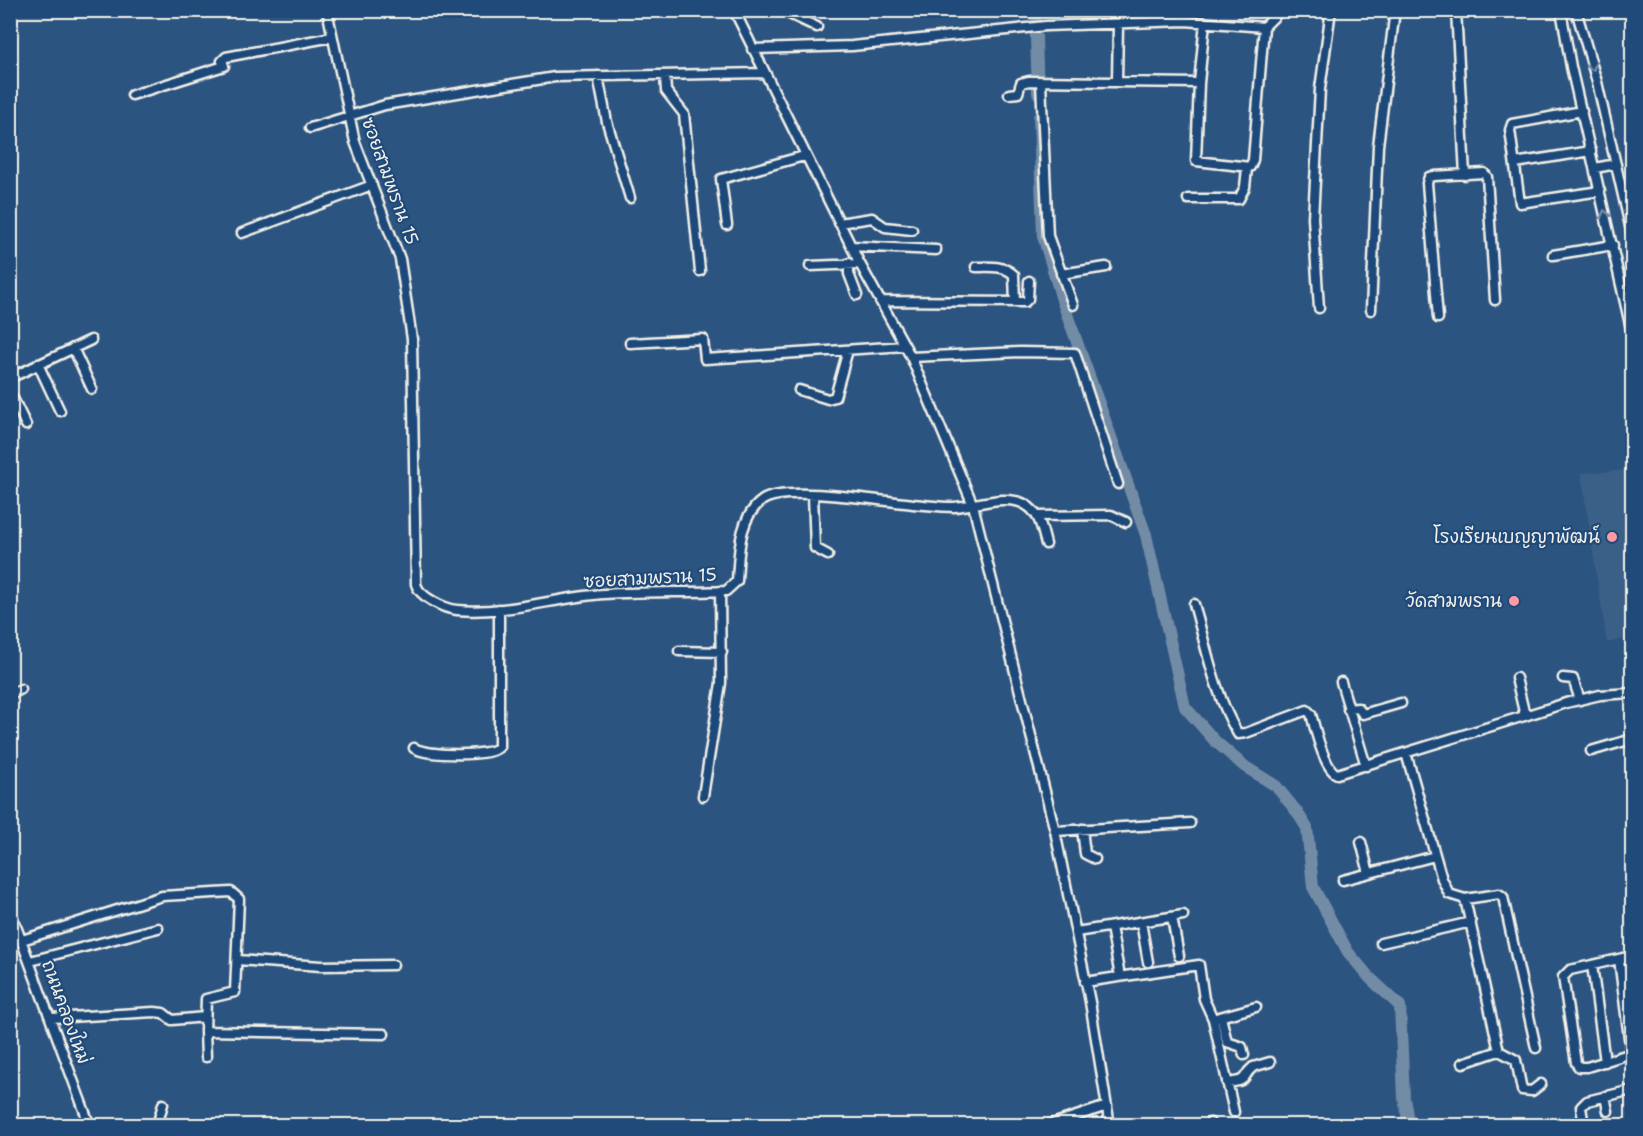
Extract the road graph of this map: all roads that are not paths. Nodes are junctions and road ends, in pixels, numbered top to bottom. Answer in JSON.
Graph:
{"nodes":[{"id":1,"x":327,"y":10,"type":"edge"},
{"id":2,"x":734,"y":10,"type":"edge"},
{"id":3,"x":781,"y":10,"type":"edge"},
{"id":4,"x":1281,"y":10,"type":"edge"},
{"id":5,"x":1331,"y":10,"type":"edge"},
{"id":6,"x":1395,"y":10,"type":"edge"},
{"id":7,"x":1456,"y":10,"type":"edge"},
{"id":8,"x":1561,"y":10,"type":"edge"},
{"id":9,"x":1576,"y":10,"type":"edge"},
{"id":10,"x":1205,"y":22,"type":"junction"},
{"id":11,"x":1118,"y":24,"type":"junction"},
{"id":12,"x":817,"y":27,"type":"dead end"},
{"id":13,"x":1264,"y":27,"type":"junction"},
{"id":14,"x":332,"y":37,"type":"junction"},
{"id":15,"x":752,"y":49,"type":"junction"},
{"id":16,"x":763,"y":73,"type":"junction"},
{"id":17,"x":598,"y":76,"type":"junction"},
{"id":18,"x":665,"y":76,"type":"junction"},
{"id":19,"x":1117,"y":81,"type":"junction"},
{"id":20,"x":1040,"y":82,"type":"junction"},
{"id":21,"x":1199,"y":83,"type":"junction"},
{"id":22,"x":1009,"y":94,"type":"dead end"},
{"id":23,"x":132,"y":95,"type":"dead end"},
{"id":24,"x":1582,"y":111,"type":"junction"},
{"id":25,"x":348,"y":115,"type":"junction"},
{"id":26,"x":310,"y":128,"type":"dead end"},
{"id":27,"x":1591,"y":151,"type":"junction"},
{"id":28,"x":804,"y":156,"type":"junction"},
{"id":29,"x":1515,"y":163,"type":"junction"},
{"id":30,"x":1616,"y":164,"type":"junction"},
{"id":31,"x":1246,"y":168,"type":"junction"},
{"id":32,"x":1595,"y":168,"type":"junction"},
{"id":33,"x":1465,"y":175,"type":"junction"},
{"id":34,"x":372,"y":185,"type":"junction"},
{"id":35,"x":1600,"y":191,"type":"junction"},
{"id":36,"x":630,"y":198,"type":"dead end"},
{"id":37,"x":1188,"y":199,"type":"dead end"},
{"id":38,"x":839,"y":223,"type":"junction"},
{"id":39,"x":727,"y":225,"type":"dead end"},
{"id":40,"x":912,"y":230,"type":"dead end"},
{"id":41,"x":242,"y":233,"type":"dead end"},
{"id":42,"x":1632,"y":235,"type":"edge"},
{"id":43,"x":1613,"y":245,"type":"junction"},
{"id":44,"x":851,"y":246,"type":"junction"},
{"id":45,"x":936,"y":250,"type":"dead end"},
{"id":46,"x":1553,"y":255,"type":"dead end"},
{"id":47,"x":849,"y":263,"type":"junction"},
{"id":48,"x":860,"y":264,"type":"junction"},
{"id":49,"x":810,"y":266,"type":"dead end"},
{"id":50,"x":976,"y":267,"type":"dead end"},
{"id":51,"x":1106,"y":267,"type":"dead end"},
{"id":52,"x":700,"y":271,"type":"dead end"},
{"id":53,"x":1061,"y":274,"type":"junction"},
{"id":54,"x":1029,"y":281,"type":"dead end"},
{"id":55,"x":857,"y":295,"type":"dead end"},
{"id":56,"x":1495,"y":300,"type":"dead end"},
{"id":57,"x":880,"y":301,"type":"junction"},
{"id":58,"x":1015,"y":302,"type":"junction"},
{"id":59,"x":1073,"y":305,"type":"dead end"},
{"id":60,"x":1319,"y":308,"type":"dead end"},
{"id":61,"x":1371,"y":310,"type":"dead end"},
{"id":62,"x":1438,"y":318,"type":"dead end"},
{"id":63,"x":1632,"y":333,"type":"edge"},
{"id":64,"x":91,"y":340,"type":"dead end"},
{"id":65,"x":630,"y":343,"type":"dead end"},
{"id":66,"x":905,"y":346,"type":"junction"},
{"id":67,"x":73,"y":348,"type":"junction"},
{"id":68,"x":848,"y":350,"type":"junction"},
{"id":69,"x":911,"y":357,"type":"junction"},
{"id":70,"x":38,"y":364,"type":"junction"},
{"id":71,"x":10,"y":378,"type":"edge"},
{"id":72,"x":92,"y":389,"type":"dead end"},
{"id":73,"x":799,"y":390,"type":"dead end"},
{"id":74,"x":10,"y":392,"type":"edge"},
{"id":75,"x":60,"y":411,"type":"dead end"},
{"id":76,"x":26,"y":425,"type":"dead end"},
{"id":77,"x":1118,"y":484,"type":"dead end"},
{"id":78,"x":813,"y":495,"type":"junction"},
{"id":79,"x":972,"y":505,"type":"junction"},
{"id":80,"x":1038,"y":516,"type":"junction"},
{"id":81,"x":1126,"y":522,"type":"dead end"},
{"id":82,"x":1046,"y":544,"type":"dead end"},
{"id":83,"x":828,"y":555,"type":"dead end"},
{"id":84,"x":720,"y":591,"type":"junction"},
{"id":85,"x":1194,"y":604,"type":"dead end"},
{"id":86,"x":499,"y":609,"type":"junction"},
{"id":87,"x":679,"y":651,"type":"dead end"},
{"id":88,"x":722,"y":652,"type":"junction"},
{"id":89,"x":1516,"y":678,"type":"dead end"},
{"id":90,"x":1563,"y":678,"type":"dead end"},
{"id":91,"x":1341,"y":682,"type":"dead end"},
{"id":92,"x":21,"y":689,"type":"dead end"},
{"id":93,"x":1632,"y":693,"type":"edge"},
{"id":94,"x":10,"y":695,"type":"edge"},
{"id":95,"x":1580,"y":700,"type":"junction"},
{"id":96,"x":1401,"y":703,"type":"dead end"},
{"id":97,"x":1348,"y":709,"type":"junction"},
{"id":98,"x":1525,"y":716,"type":"junction"},
{"id":99,"x":1632,"y":739,"type":"edge"},
{"id":100,"x":414,"y":748,"type":"dead end"},
{"id":101,"x":1591,"y":751,"type":"dead end"},
{"id":102,"x":1406,"y":753,"type":"junction"},
{"id":103,"x":1366,"y":766,"type":"junction"},
{"id":104,"x":703,"y":796,"type":"dead end"},
{"id":105,"x":1190,"y":823,"type":"dead end"},
{"id":106,"x":1082,"y":829,"type":"junction"},
{"id":107,"x":1055,"y":831,"type":"junction"},
{"id":108,"x":1361,"y":842,"type":"dead end"},
{"id":109,"x":1435,"y":855,"type":"junction"},
{"id":110,"x":1095,"y":859,"type":"dead end"},
{"id":111,"x":1369,"y":873,"type":"junction"},
{"id":112,"x":1343,"y":880,"type":"dead end"},
{"id":113,"x":1466,"y":899,"type":"junction"},
{"id":114,"x":10,"y":910,"type":"edge"},
{"id":115,"x":1183,"y":915,"type":"dead end"},
{"id":116,"x":1172,"y":917,"type":"junction"},
{"id":117,"x":1141,"y":922,"type":"junction"},
{"id":118,"x":1470,"y":922,"type":"junction"},
{"id":119,"x":1111,"y":927,"type":"junction"},
{"id":120,"x":158,"y":928,"type":"dead end"},
{"id":121,"x":1076,"y":932,"type":"junction"},
{"id":122,"x":22,"y":940,"type":"junction"},
{"id":123,"x":1381,"y":943,"type":"dead end"},
{"id":124,"x":1179,"y":956,"type":"dead end"},
{"id":125,"x":1632,"y":956,"type":"edge"},
{"id":126,"x":1619,"y":959,"type":"junction"},
{"id":127,"x":237,"y":960,"type":"junction"},
{"id":128,"x":30,"y":961,"type":"junction"},
{"id":129,"x":1148,"y":962,"type":"dead end"},
{"id":130,"x":393,"y":965,"type":"dead end"},
{"id":131,"x":1592,"y":965,"type":"junction"},
{"id":132,"x":1119,"y":971,"type":"dead end"},
{"id":133,"x":1085,"y":982,"type":"junction"},
{"id":134,"x":1256,"y":1007,"type":"dead end"},
{"id":135,"x":205,"y":1017,"type":"junction"},
{"id":136,"x":52,"y":1018,"type":"junction"},
{"id":137,"x":1217,"y":1018,"type":"junction"},
{"id":138,"x":205,"y":1031,"type":"junction"},
{"id":139,"x":384,"y":1034,"type":"dead end"},
{"id":140,"x":1536,"y":1048,"type":"dead end"},
{"id":141,"x":1499,"y":1051,"type":"junction"},
{"id":142,"x":1632,"y":1054,"type":"edge"},
{"id":143,"x":1244,"y":1055,"type":"dead end"},
{"id":144,"x":206,"y":1057,"type":"dead end"},
{"id":145,"x":1269,"y":1062,"type":"dead end"},
{"id":146,"x":1605,"y":1062,"type":"junction"},
{"id":147,"x":1463,"y":1063,"type":"dead end"},
{"id":148,"x":1227,"y":1083,"type":"junction"},
{"id":149,"x":1541,"y":1084,"type":"dead end"},
{"id":150,"x":1632,"y":1090,"type":"edge"},
{"id":151,"x":1605,"y":1096,"type":"junction"},
{"id":152,"x":163,"y":1104,"type":"dead end"},
{"id":153,"x":1107,"y":1106,"type":"junction"},
{"id":154,"x":1608,"y":1111,"type":"dead end"},
{"id":155,"x":1234,"y":1112,"type":"dead end"},
{"id":156,"x":90,"y":1125,"type":"edge"},
{"id":157,"x":157,"y":1125,"type":"edge"},
{"id":158,"x":1046,"y":1125,"type":"edge"},
{"id":159,"x":1110,"y":1125,"type":"edge"},
{"id":160,"x":1584,"y":1125,"type":"edge"}],
"edges":[{"from":1,"to":14,"type":"street","name":"ซอยสามพราน 15"},
{"from":2,"to":15,"type":"street"},
{"from":3,"to":12,"type":"street"},
{"from":4,"to":13,"type":"street"},
{"from":5,"to":60,"type":"street"},
{"from":6,"to":61,"type":"street"},
{"from":7,"to":33,"type":"street"},
{"from":8,"to":24,"type":"street"},
{"from":9,"to":30,"type":"street","one_way":true},
{"from":10,"to":11,"type":"street"},
{"from":10,"to":13,"type":"street"},
{"from":10,"to":21,"type":"street"},
{"from":11,"to":15,"type":"street"},
{"from":11,"to":19,"type":"street"},
{"from":13,"to":31,"type":"street"},
{"from":14,"to":23,"type":"street"},
{"from":14,"to":25,"type":"street","name":"ซอยสามพราน 15"},
{"from":15,"to":16,"type":"street"},
{"from":16,"to":18,"type":"street"},
{"from":16,"to":28,"type":"street"},
{"from":17,"to":18,"type":"street"},
{"from":17,"to":25,"type":"street"},
{"from":17,"to":36,"type":"street"},
{"from":18,"to":52,"type":"street"},
{"from":19,"to":20,"type":"street"},
{"from":19,"to":21,"type":"street"},
{"from":20,"to":22,"type":"street"},
{"from":20,"to":53,"type":"street"},
{"from":21,"to":31,"type":"street"},
{"from":24,"to":27,"type":"street"},
{"from":24,"to":29,"type":"street"},
{"from":25,"to":26,"type":"street"},
{"from":25,"to":34,"type":"street","name":"ซอยสามพราน 15"},
{"from":27,"to":29,"type":"street"},
{"from":27,"to":32,"type":"street"},
{"from":28,"to":38,"type":"street"},
{"from":28,"to":39,"type":"street"},
{"from":29,"to":35,"type":"street"},
{"from":30,"to":32,"type":"street"},
{"from":30,"to":42,"type":"street"},
{"from":31,"to":37,"type":"street"},
{"from":32,"to":35,"type":"street"},
{"from":33,"to":56,"type":"street"},
{"from":33,"to":62,"type":"street"},
{"from":34,"to":41,"type":"street"},
{"from":34,"to":86,"type":"street","name":"ซอยสามพราน 15"},
{"from":43,"to":35,"type":"street","one_way":true},
{"from":38,"to":40,"type":"street"},
{"from":38,"to":44,"type":"street"},
{"from":43,"to":46,"type":"street"},
{"from":43,"to":63,"type":"street"},
{"from":44,"to":45,"type":"street"},
{"from":44,"to":48,"type":"street"},
{"from":47,"to":48,"type":"street"},
{"from":47,"to":49,"type":"street"},
{"from":47,"to":55,"type":"street"},
{"from":48,"to":57,"type":"street"},
{"from":50,"to":58,"type":"street"},
{"from":51,"to":53,"type":"street"},
{"from":53,"to":59,"type":"street"},
{"from":54,"to":58,"type":"street"},
{"from":57,"to":58,"type":"street"},
{"from":57,"to":66,"type":"street"},
{"from":64,"to":67,"type":"street"},
{"from":65,"to":68,"type":"street"},
{"from":66,"to":68,"type":"street"},
{"from":66,"to":69,"type":"street"},
{"from":67,"to":70,"type":"street"},
{"from":67,"to":72,"type":"street"},
{"from":68,"to":73,"type":"street"},
{"from":69,"to":77,"type":"street"},
{"from":69,"to":79,"type":"street"},
{"from":70,"to":71,"type":"street"},
{"from":70,"to":75,"type":"street"},
{"from":74,"to":76,"type":"street"},
{"from":78,"to":79,"type":"street","name":"ซอยสามพราน 15"},
{"from":78,"to":83,"type":"street"},
{"from":78,"to":84,"type":"street","name":"ซอยสามพราน 15"},
{"from":79,"to":80,"type":"street","name":"ซอยสามพราน 15"},
{"from":79,"to":107,"type":"street"},
{"from":80,"to":81,"type":"street"},
{"from":80,"to":82,"type":"street"},
{"from":84,"to":86,"type":"street","name":"ซอยสามพราน 15"},
{"from":84,"to":88,"type":"street"},
{"from":85,"to":103,"type":"street"},
{"from":86,"to":100,"type":"street"},
{"from":87,"to":88,"type":"street"},
{"from":88,"to":104,"type":"street"},
{"from":89,"to":98,"type":"street"},
{"from":90,"to":95,"type":"street"},
{"from":91,"to":97,"type":"street"},
{"from":92,"to":94,"type":"street"},
{"from":93,"to":95,"type":"street"},
{"from":95,"to":98,"type":"street"},
{"from":96,"to":97,"type":"street"},
{"from":97,"to":103,"type":"street"},
{"from":98,"to":102,"type":"street"},
{"from":99,"to":101,"type":"street"},
{"from":102,"to":103,"type":"street"},
{"from":102,"to":109,"type":"street"},
{"from":105,"to":106,"type":"street"},
{"from":106,"to":107,"type":"street"},
{"from":106,"to":110,"type":"street"},
{"from":107,"to":121,"type":"street"},
{"from":108,"to":111,"type":"street"},
{"from":109,"to":111,"type":"street"},
{"from":109,"to":113,"type":"street"},
{"from":111,"to":112,"type":"street"},
{"from":113,"to":118,"type":"street"},
{"from":113,"to":140,"type":"street"},
{"from":114,"to":122,"type":"street","name":"ถนนคลองใหม่"},
{"from":115,"to":116,"type":"street"},
{"from":116,"to":117,"type":"street"},
{"from":116,"to":124,"type":"street"},
{"from":117,"to":119,"type":"street"},
{"from":117,"to":129,"type":"street"},
{"from":118,"to":123,"type":"street"},
{"from":118,"to":141,"type":"street"},
{"from":119,"to":121,"type":"street"},
{"from":119,"to":132,"type":"street"},
{"from":120,"to":128,"type":"street"},
{"from":121,"to":133,"type":"street"},
{"from":122,"to":127,"type":"street"},
{"from":122,"to":128,"type":"street","name":"ถนนคลองใหม่"},
{"from":125,"to":126,"type":"street"},
{"from":126,"to":131,"type":"street"},
{"from":126,"to":142,"type":"street"},
{"from":127,"to":130,"type":"street"},
{"from":127,"to":135,"type":"street"},
{"from":128,"to":136,"type":"street","name":"ถนนคลองใหม่"},
{"from":131,"to":146,"type":"street"},
{"from":131,"to":146,"type":"street"},
{"from":133,"to":137,"type":"street"},
{"from":133,"to":153,"type":"street"},
{"from":134,"to":137,"type":"street"},
{"from":135,"to":136,"type":"street"},
{"from":135,"to":138,"type":"street"},
{"from":136,"to":156,"type":"street","name":"ถนนคลองใหม่"},
{"from":137,"to":143,"type":"street"},
{"from":137,"to":148,"type":"street"},
{"from":138,"to":139,"type":"street"},
{"from":138,"to":144,"type":"street"},
{"from":141,"to":147,"type":"street"},
{"from":141,"to":149,"type":"street"},
{"from":142,"to":146,"type":"street"},
{"from":145,"to":148,"type":"street"},
{"from":148,"to":155,"type":"street"},
{"from":150,"to":151,"type":"street"},
{"from":151,"to":154,"type":"street"},
{"from":151,"to":160,"type":"street"},
{"from":152,"to":157,"type":"street"},
{"from":153,"to":158,"type":"street"},
{"from":153,"to":159,"type":"street"}]}
